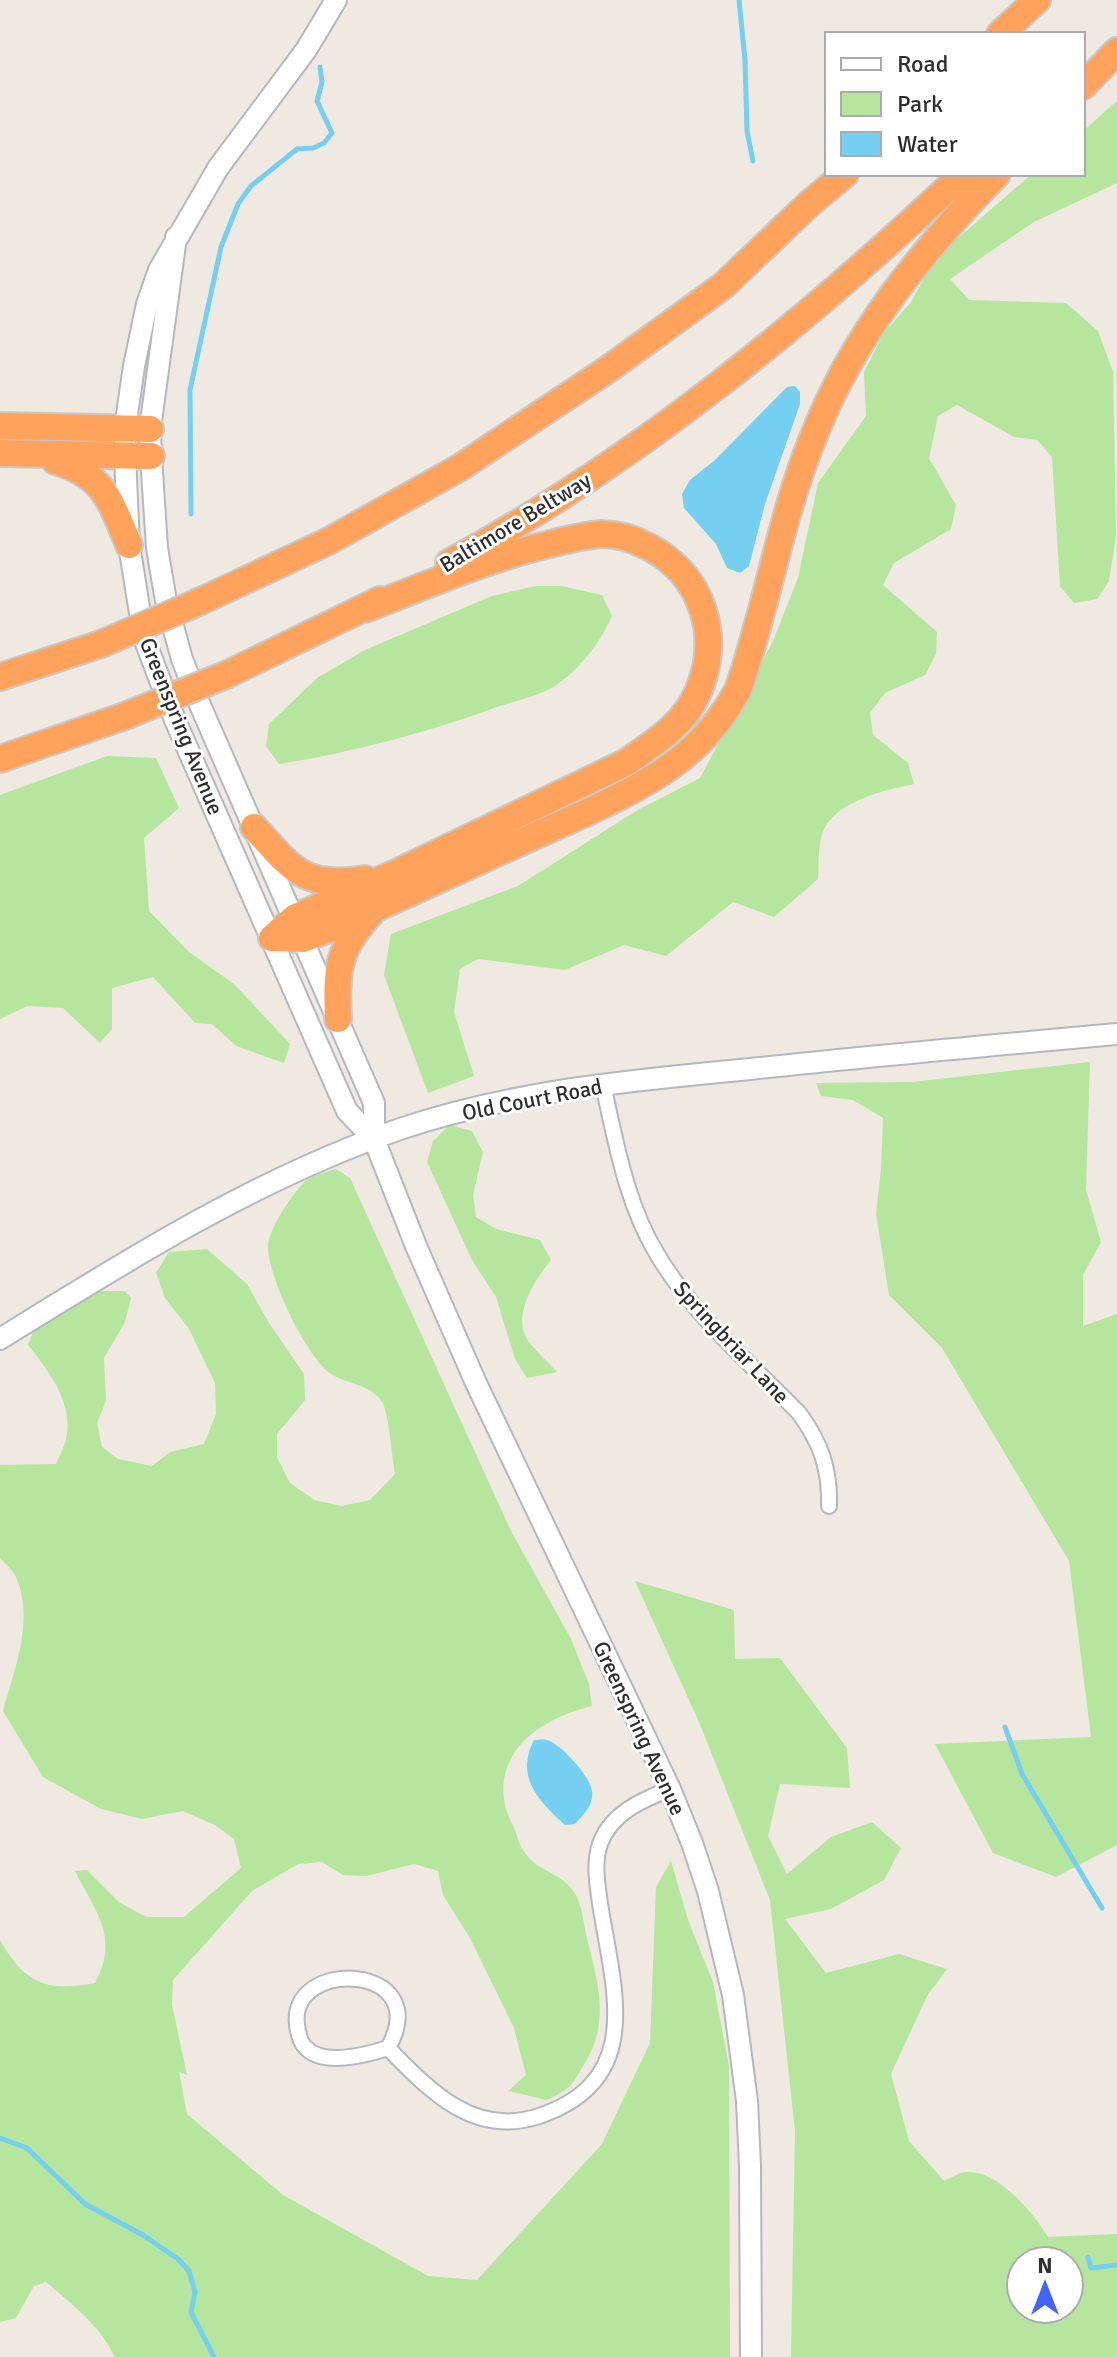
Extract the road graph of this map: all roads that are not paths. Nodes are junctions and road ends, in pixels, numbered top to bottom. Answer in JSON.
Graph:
{"nodes":[{"id":1,"x":1037,"y":0,"type":"edge"},
{"id":2,"x":333,"y":6,"type":"edge"},
{"id":3,"x":1002,"y":32,"type":"edge"},
{"id":4,"x":1117,"y":33,"type":"edge"},
{"id":5,"x":1117,"y":51,"type":"edge"},
{"id":6,"x":1085,"y":62,"type":"edge"},
{"id":7,"x":1085,"y":84,"type":"edge"},
{"id":8,"x":843,"y":176,"type":"edge"},
{"id":9,"x":961,"y":176,"type":"edge"},
{"id":10,"x":995,"y":176,"type":"edge"},
{"id":11,"x":0,"y":426,"type":"edge"},
{"id":12,"x":138,"y":429,"type":"junction"},
{"id":13,"x":0,"y":453,"type":"edge"},
{"id":14,"x":32,"y":454,"type":"junction"},
{"id":15,"x":138,"y":456,"type":"junction"},
{"id":16,"x":129,"y":545,"type":"junction"},
{"id":17,"x":365,"y":609,"type":"junction"},
{"id":18,"x":97,"y":644,"type":"junction"},
{"id":19,"x":0,"y":662,"type":"edge"},
{"id":20,"x":0,"y":677,"type":"edge"},
{"id":21,"x":0,"y":759,"type":"edge"},
{"id":22,"x":254,"y":827,"type":"junction"},
{"id":23,"x":396,"y":873,"type":"junction"},
{"id":24,"x":376,"y":909,"type":"junction"},
{"id":25,"x":299,"y":928,"type":"junction"},
{"id":26,"x":272,"y":938,"type":"junction"},
{"id":27,"x":338,"y":1019,"type":"junction"},
{"id":28,"x":1117,"y":1034,"type":"edge"},
{"id":29,"x":603,"y":1085,"type":"junction"},
{"id":30,"x":374,"y":1139,"type":"junction"},
{"id":31,"x":0,"y":1339,"type":"edge"},
{"id":32,"x":829,"y":1506,"type":"dead end"},
{"id":33,"x":670,"y":1789,"type":"junction"},
{"id":34,"x":388,"y":2048,"type":"junction"},
{"id":35,"x":751,"y":2357,"type":"edge"}],
"edges":[{"from":1,"to":3,"type":"highway"},
{"from":2,"to":12,"type":"main road","name":"Greenspring Avenue"},
{"from":4,"to":6,"type":"highway"},
{"from":5,"to":7,"type":"highway"},
{"from":8,"to":18,"type":"highway","bridge":true},
{"from":9,"to":17,"type":"highway","name":"Baltimore Beltway"},
{"from":10,"to":24,"type":"highway"},
{"from":11,"to":12,"type":"highway"},
{"from":12,"to":15,"type":"main road","name":"Greenspring Avenue"},
{"from":13,"to":14,"type":"highway"},
{"from":14,"to":15,"type":"highway"},
{"from":14,"to":16,"type":"highway"},
{"from":15,"to":16,"type":"main road","name":"Greenspring Avenue"},
{"from":15,"to":22,"type":"main road","name":"Greenspring Avenue"},
{"from":16,"to":26,"type":"main road","name":"Greenspring Avenue"},
{"from":17,"to":21,"type":"highway","name":"Baltimore Beltway","bridge":true},
{"from":17,"to":23,"type":"highway"},
{"from":18,"to":19,"type":"highway"},
{"from":18,"to":20,"type":"highway"},
{"from":22,"to":23,"type":"highway"},
{"from":22,"to":25,"type":"main road","name":"Greenspring Avenue"},
{"from":23,"to":25,"type":"highway"},
{"from":24,"to":25,"type":"highway"},
{"from":24,"to":27,"type":"highway"},
{"from":25,"to":26,"type":"highway"},
{"from":25,"to":27,"type":"main road","name":"Greenspring Avenue"},
{"from":26,"to":30,"type":"main road","name":"Greenspring Avenue"},
{"from":27,"to":30,"type":"main road","name":"Greenspring Avenue"},
{"from":28,"to":29,"type":"main road","name":"Old Court Road"},
{"from":29,"to":30,"type":"main road","name":"Old Court Road"},
{"from":29,"to":32,"type":"street","name":"Springbriar Lane"},
{"from":30,"to":31,"type":"main road","name":"Old Court Road"},
{"from":30,"to":33,"type":"main road","name":"Greenspring Avenue"},
{"from":33,"to":34,"type":"street"},
{"from":33,"to":35,"type":"main road","name":"Greenspring Avenue"},
{"from":34,"to":34,"type":"street"}]}
